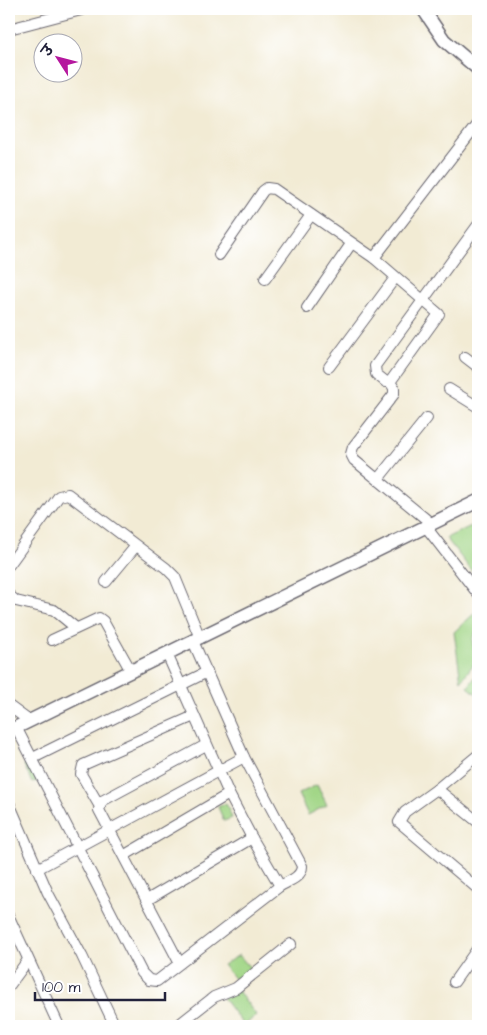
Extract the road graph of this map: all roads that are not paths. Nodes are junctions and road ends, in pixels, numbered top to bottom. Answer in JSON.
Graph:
{"nodes":[{"id":1,"x":85,"y":9,"type":"edge"},
{"id":2,"x":423,"y":9,"type":"edge"},
{"id":3,"x":9,"y":29,"type":"edge"},
{"id":4,"x":478,"y":69,"type":"edge"},
{"id":5,"x":478,"y":122,"type":"edge"},
{"id":6,"x":311,"y":215,"type":"junction"},
{"id":7,"x":478,"y":225,"type":"edge"},
{"id":8,"x":351,"y":244,"type":"junction"},
{"id":9,"x":219,"y":256,"type":"dead end"},
{"id":10,"x":374,"y":258,"type":"junction"},
{"id":11,"x":395,"y":278,"type":"junction"},
{"id":12,"x":265,"y":279,"type":"dead end"},
{"id":13,"x":423,"y":298,"type":"junction"},
{"id":14,"x":307,"y":308,"type":"dead end"},
{"id":15,"x":464,"y":356,"type":"dead end"},
{"id":16,"x":329,"y":367,"type":"dead end"},
{"id":17,"x":478,"y":367,"type":"edge"},
{"id":18,"x":390,"y":382,"type":"junction"},
{"id":19,"x":449,"y":389,"type":"dead end"},
{"id":20,"x":478,"y":407,"type":"edge"},
{"id":21,"x":427,"y":418,"type":"dead end"},
{"id":22,"x":378,"y":479,"type":"junction"},
{"id":23,"x":478,"y":501,"type":"edge"},
{"id":24,"x":429,"y":526,"type":"junction"},
{"id":25,"x":135,"y":547,"type":"junction"},
{"id":26,"x":9,"y":565,"type":"edge"},
{"id":27,"x":106,"y":582,"type":"dead end"},
{"id":28,"x":478,"y":594,"type":"edge"},
{"id":29,"x":9,"y":595,"type":"edge"},
{"id":30,"x":76,"y":628,"type":"junction"},
{"id":31,"x":52,"y":640,"type":"dead end"},
{"id":32,"x":196,"y":640,"type":"junction"},
{"id":33,"x":167,"y":654,"type":"junction"},
{"id":34,"x":131,"y":671,"type":"junction"},
{"id":35,"x":207,"y":672,"type":"junction"},
{"id":36,"x":182,"y":685,"type":"junction"},
{"id":37,"x":9,"y":706,"type":"edge"},
{"id":38,"x":194,"y":716,"type":"junction"},
{"id":39,"x":28,"y":720,"type":"junction"},
{"id":40,"x":13,"y":729,"type":"edge"},
{"id":41,"x":206,"y":745,"type":"junction"},
{"id":42,"x":478,"y":755,"type":"edge"},
{"id":43,"x":244,"y":757,"type":"junction"},
{"id":44,"x":33,"y":758,"type":"junction"},
{"id":45,"x":220,"y":772,"type":"junction"},
{"id":46,"x":438,"y":789,"type":"junction"},
{"id":47,"x":229,"y":794,"type":"junction"},
{"id":48,"x":9,"y":803,"type":"edge"},
{"id":49,"x":99,"y":805,"type":"junction"},
{"id":50,"x":478,"y":822,"type":"edge"},
{"id":51,"x":111,"y":829,"type":"junction"},
{"id":52,"x":252,"y":838,"type":"junction"},
{"id":53,"x":78,"y":848,"type":"junction"},
{"id":54,"x":124,"y":854,"type":"junction"},
{"id":55,"x":37,"y":869,"type":"junction"},
{"id":56,"x":280,"y":886,"type":"junction"},
{"id":57,"x":478,"y":889,"type":"edge"},
{"id":58,"x":147,"y":900,"type":"junction"},
{"id":59,"x":10,"y":924,"type":"edge"},
{"id":60,"x":292,"y":944,"type":"dead end"},
{"id":61,"x":478,"y":948,"type":"edge"},
{"id":62,"x":28,"y":960,"type":"junction"},
{"id":63,"x":180,"y":962,"type":"junction"},
{"id":64,"x":454,"y":982,"type":"dead end"},
{"id":65,"x":9,"y":986,"type":"edge"},
{"id":66,"x":59,"y":1026,"type":"edge"},
{"id":67,"x":115,"y":1026,"type":"edge"},
{"id":68,"x":177,"y":1026,"type":"edge"}],
"edges":[{"from":1,"to":3,"type":"street"},
{"from":2,"to":4,"type":"street"},
{"from":5,"to":10,"type":"street"},
{"from":6,"to":8,"type":"street"},
{"from":6,"to":9,"type":"street"},
{"from":6,"to":12,"type":"street"},
{"from":7,"to":13,"type":"street"},
{"from":8,"to":10,"type":"street"},
{"from":8,"to":14,"type":"street"},
{"from":10,"to":11,"type":"street"},
{"from":11,"to":13,"type":"street"},
{"from":11,"to":16,"type":"street"},
{"from":13,"to":18,"type":"street"},
{"from":13,"to":18,"type":"street"},
{"from":15,"to":17,"type":"street"},
{"from":18,"to":22,"type":"street"},
{"from":19,"to":20,"type":"street"},
{"from":21,"to":22,"type":"street"},
{"from":22,"to":24,"type":"street"},
{"from":23,"to":24,"type":"street"},
{"from":24,"to":28,"type":"street"},
{"from":24,"to":32,"type":"street"},
{"from":25,"to":26,"type":"street"},
{"from":25,"to":27,"type":"street"},
{"from":25,"to":32,"type":"street"},
{"from":29,"to":30,"type":"street"},
{"from":30,"to":31,"type":"street"},
{"from":30,"to":34,"type":"street"},
{"from":32,"to":33,"type":"street"},
{"from":32,"to":35,"type":"street"},
{"from":33,"to":34,"type":"street"},
{"from":33,"to":36,"type":"street"},
{"from":34,"to":39,"type":"street"},
{"from":35,"to":36,"type":"street"},
{"from":35,"to":43,"type":"street"},
{"from":36,"to":38,"type":"street"},
{"from":36,"to":44,"type":"street"},
{"from":37,"to":39,"type":"street"},
{"from":38,"to":41,"type":"street"},
{"from":38,"to":49,"type":"street"},
{"from":39,"to":40,"type":"street"},
{"from":40,"to":44,"type":"street"},
{"from":41,"to":45,"type":"street"},
{"from":41,"to":49,"type":"street"},
{"from":42,"to":46,"type":"street"},
{"from":43,"to":45,"type":"street"},
{"from":43,"to":56,"type":"street"},
{"from":44,"to":53,"type":"street"},
{"from":45,"to":47,"type":"street"},
{"from":45,"to":51,"type":"street"},
{"from":46,"to":50,"type":"street"},
{"from":46,"to":57,"type":"street"},
{"from":47,"to":52,"type":"street"},
{"from":47,"to":54,"type":"street"},
{"from":48,"to":55,"type":"street"},
{"from":49,"to":51,"type":"street"},
{"from":51,"to":53,"type":"street"},
{"from":51,"to":54,"type":"street"},
{"from":52,"to":56,"type":"street"},
{"from":52,"to":58,"type":"street"},
{"from":53,"to":55,"type":"street"},
{"from":53,"to":63,"type":"street"},
{"from":54,"to":58,"type":"street"},
{"from":55,"to":67,"type":"street"},
{"from":56,"to":63,"type":"street"},
{"from":58,"to":63,"type":"street"},
{"from":59,"to":62,"type":"street"},
{"from":60,"to":68,"type":"street"},
{"from":61,"to":64,"type":"street"},
{"from":62,"to":65,"type":"street"},
{"from":62,"to":66,"type":"street"}]}
